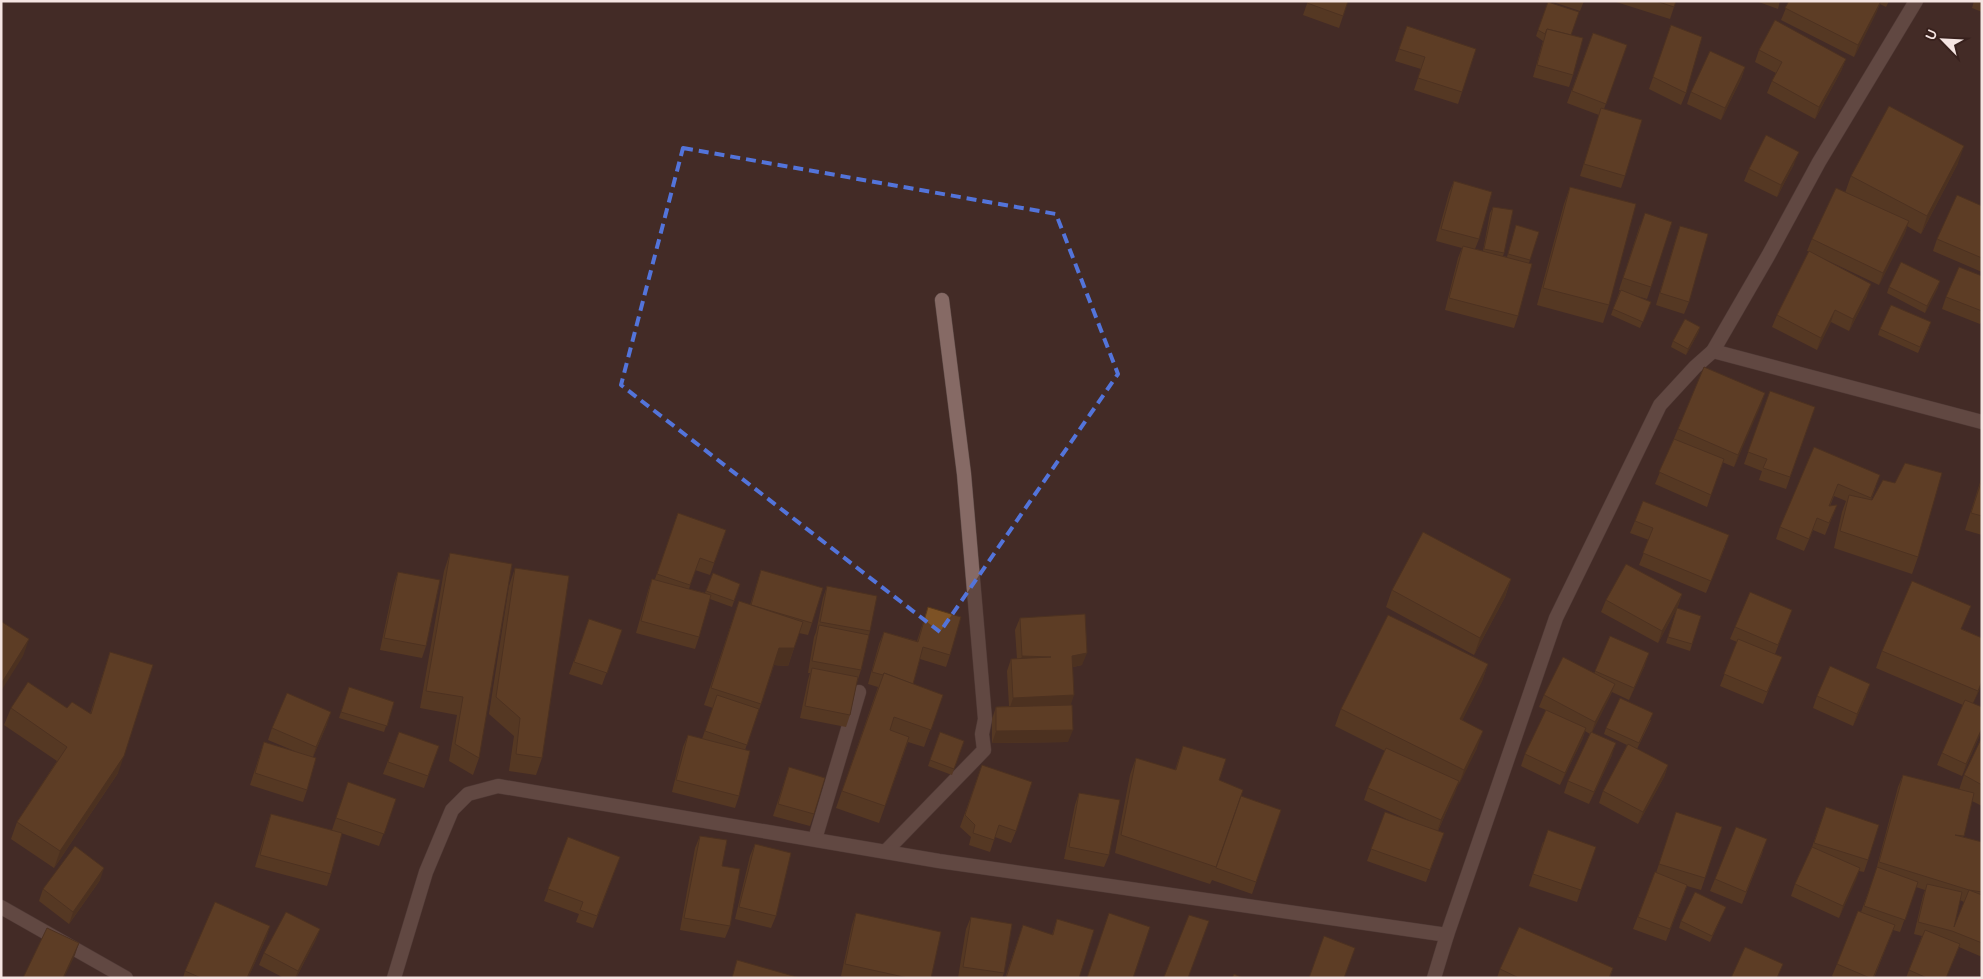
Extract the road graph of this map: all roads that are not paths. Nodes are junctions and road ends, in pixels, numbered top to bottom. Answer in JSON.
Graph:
{"nodes":[{"id":1,"x":1916,"y":1,"type":"edge"},
{"id":2,"x":942,"y":300,"type":"dead end"},
{"id":3,"x":1713,"y":351,"type":"junction"},
{"id":4,"x":1982,"y":422,"type":"edge"},
{"id":5,"x":859,"y":692,"type":"edge"},
{"id":6,"x":815,"y":839,"type":"junction"},
{"id":7,"x":886,"y":852,"type":"junction"},
{"id":8,"x":1,"y":908,"type":"edge"},
{"id":9,"x":1447,"y":935,"type":"junction"},
{"id":10,"x":126,"y":978,"type":"edge"},
{"id":11,"x":394,"y":978,"type":"edge"},
{"id":12,"x":1434,"y":978,"type":"edge"}],
"edges":[{"from":1,"to":3,"type":"street"},
{"from":2,"to":7,"type":"street"},
{"from":3,"to":4,"type":"street"},
{"from":3,"to":9,"type":"street"},
{"from":5,"to":6,"type":"street"},
{"from":6,"to":7,"type":"street"},
{"from":6,"to":11,"type":"street"},
{"from":7,"to":9,"type":"street"},
{"from":8,"to":10,"type":"street"},
{"from":9,"to":12,"type":"street"}]}
